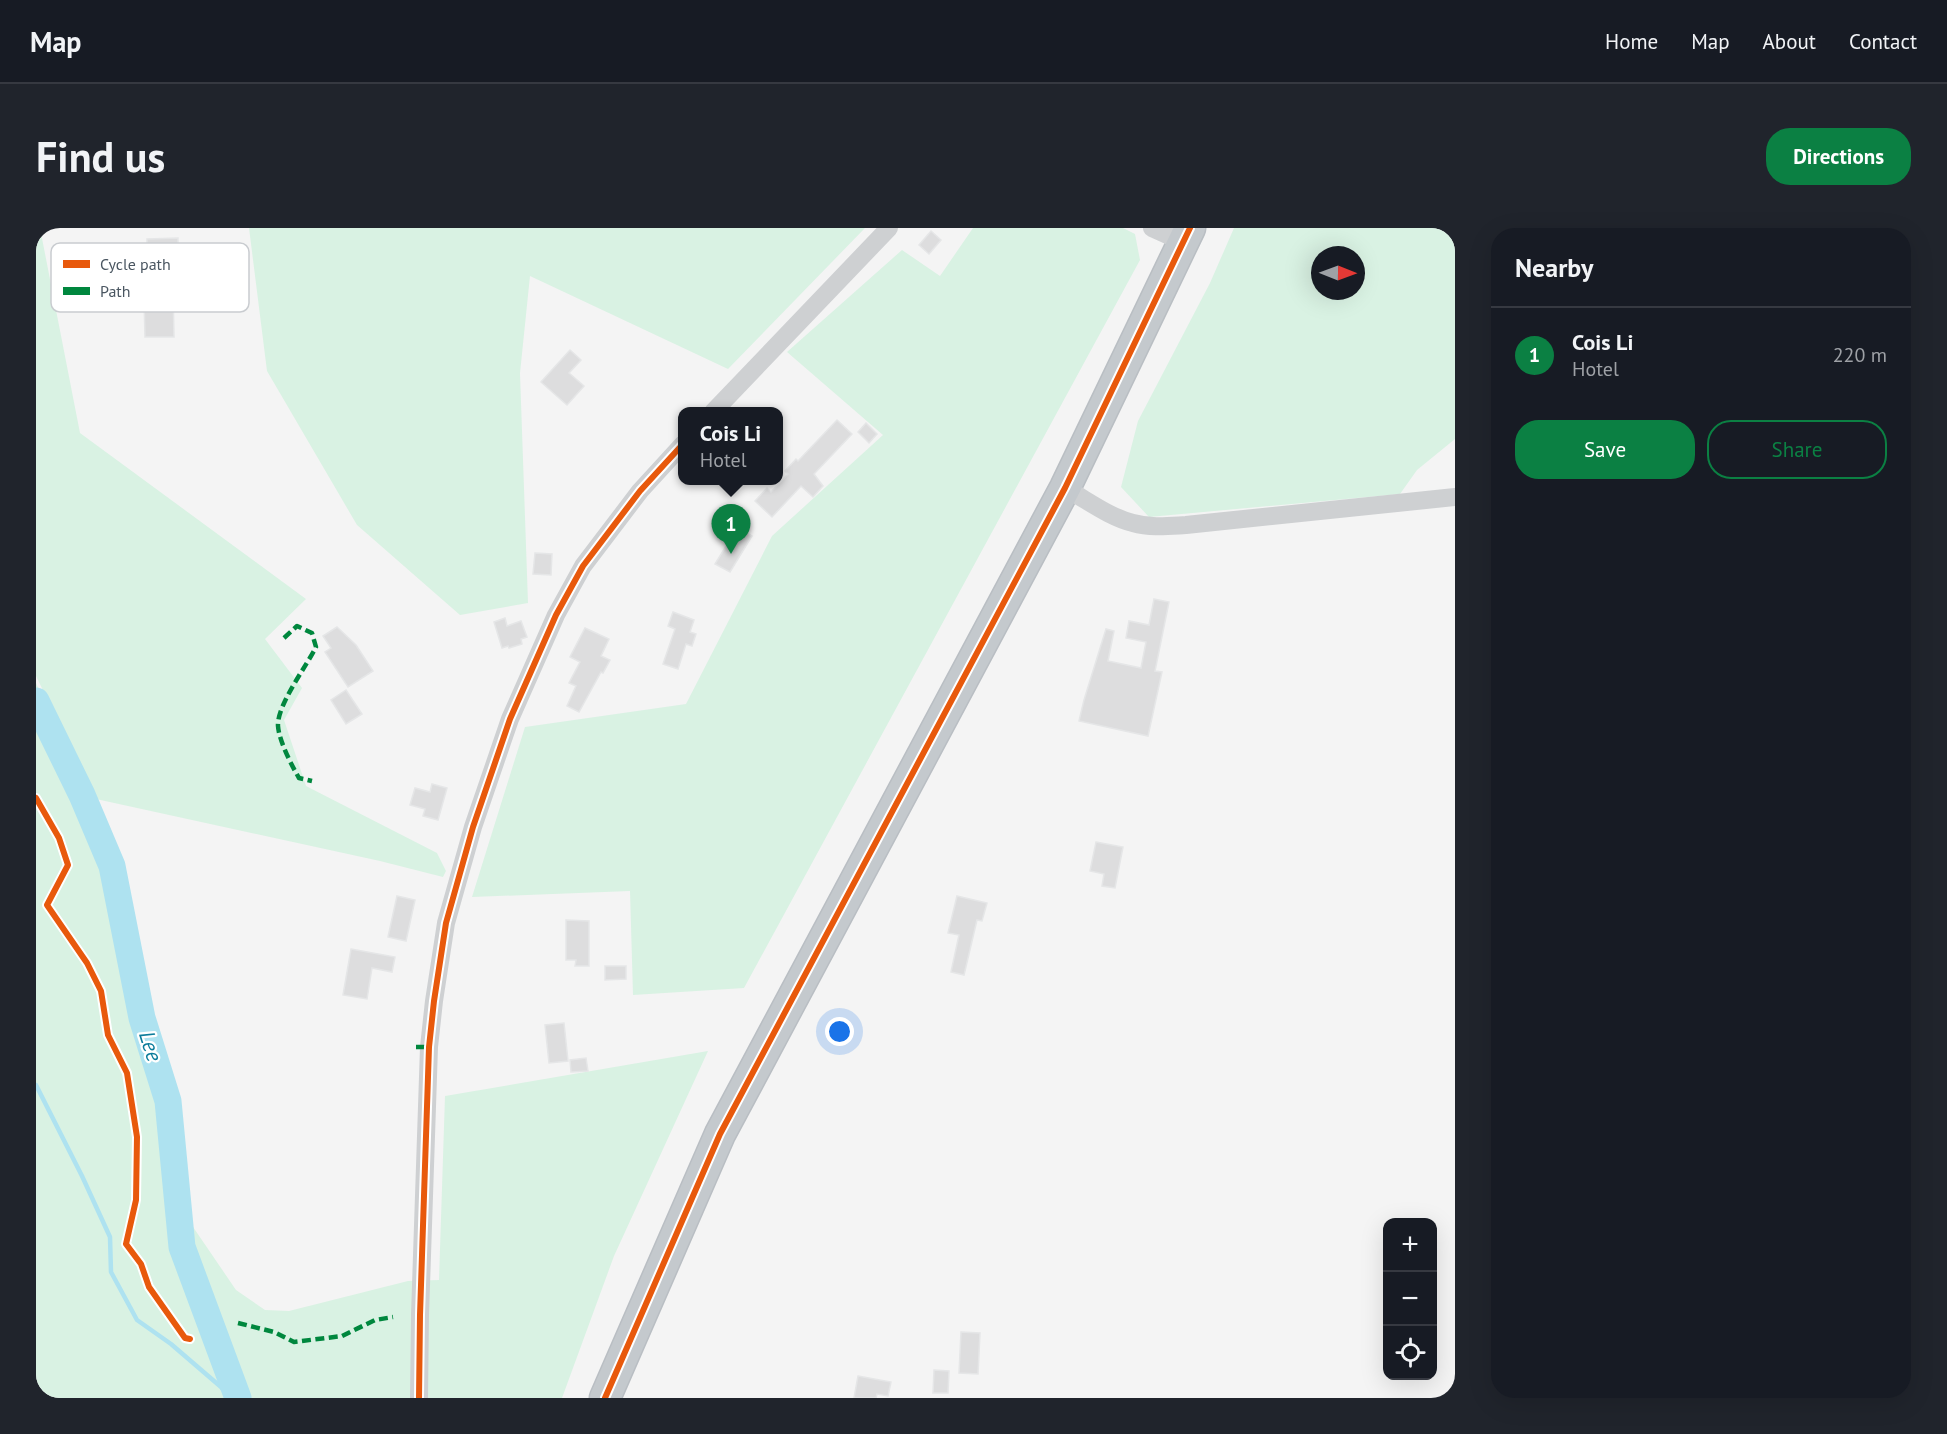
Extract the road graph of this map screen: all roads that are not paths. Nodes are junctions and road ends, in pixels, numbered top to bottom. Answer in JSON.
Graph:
{"nodes":[{"id":1,"x":889,"y":228,"type":"edge"},
{"id":2,"x":1152,"y":228,"type":"edge"},
{"id":3,"x":1186,"y":235,"type":"edge"},
{"id":4,"x":717,"y":407,"type":"edge"},
{"id":5,"x":678,"y":449,"type":"edge"},
{"id":6,"x":1065,"y":488,"type":"junction"},
{"id":7,"x":1455,"y":497,"type":"edge"},
{"id":8,"x":419,"y":1398,"type":"edge"},
{"id":9,"x":605,"y":1398,"type":"edge"}],
"edges":[{"from":1,"to":4,"type":"street"},
{"from":2,"to":3,"type":"street"},
{"from":3,"to":6,"type":"highway"},
{"from":5,"to":8,"type":"street"},
{"from":6,"to":7,"type":"street"},
{"from":6,"to":9,"type":"highway"}]}
